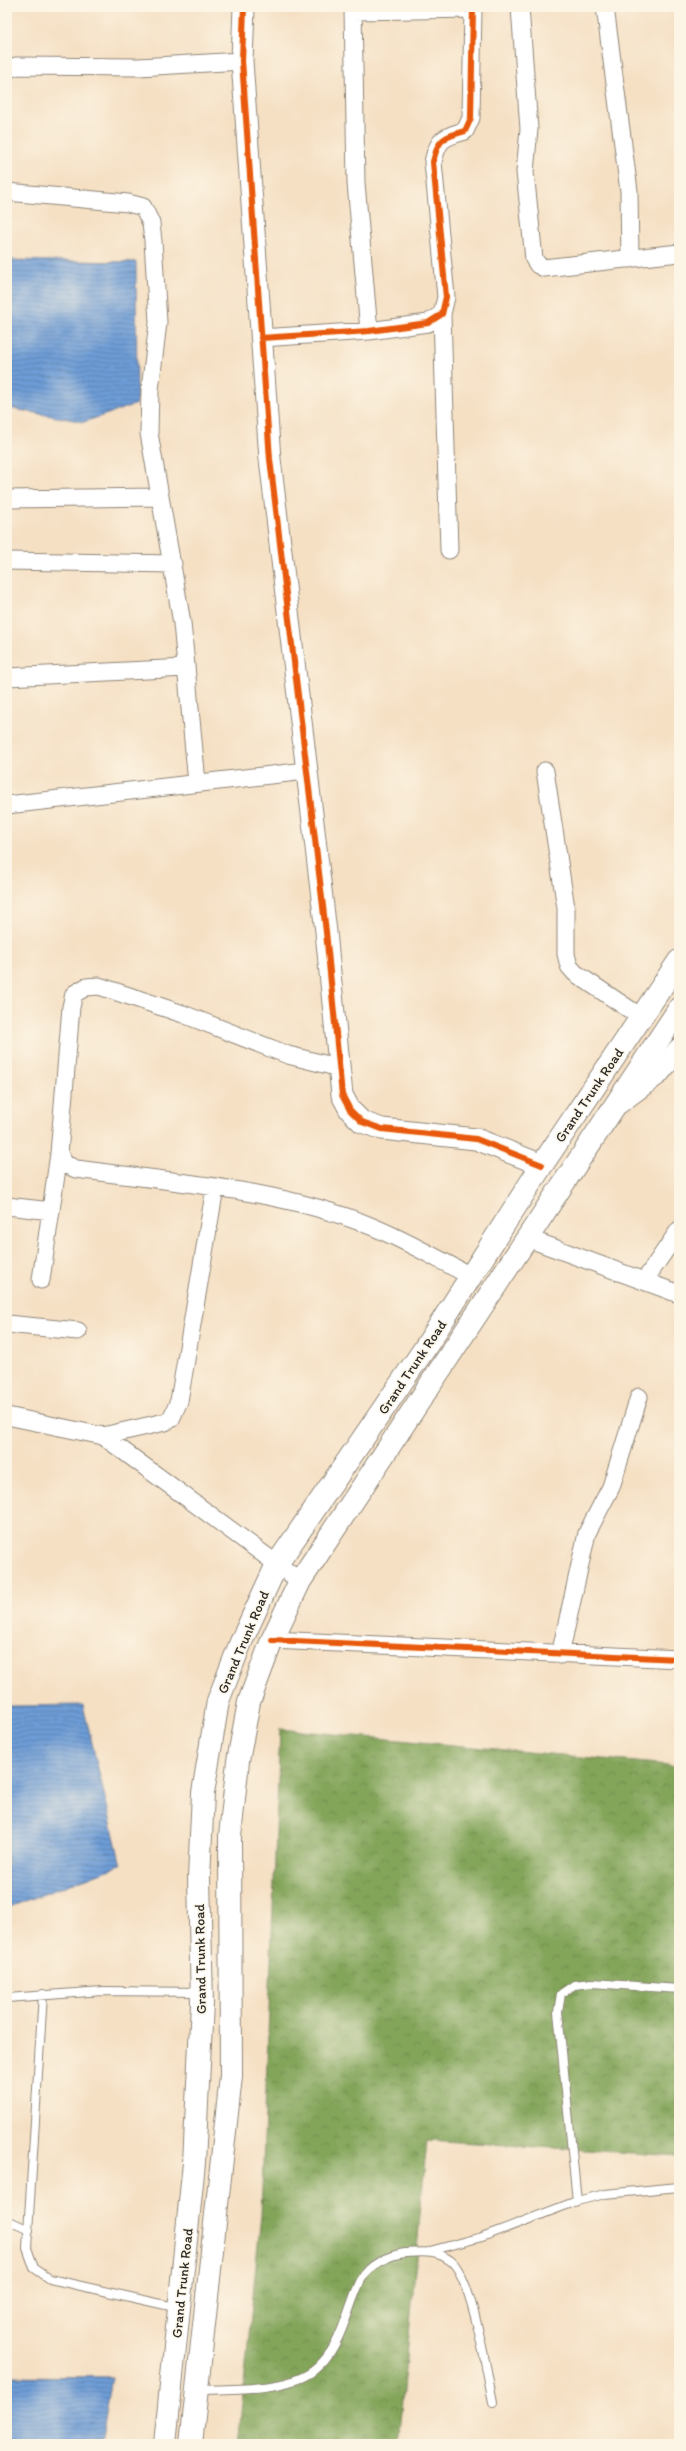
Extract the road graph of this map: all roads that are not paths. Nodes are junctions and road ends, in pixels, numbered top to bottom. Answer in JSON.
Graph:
{"nodes":[{"id":1,"x":244,"y":7,"type":"edge"},
{"id":2,"x":520,"y":7,"type":"edge"},
{"id":3,"x":604,"y":7,"type":"edge"},
{"id":4,"x":473,"y":8,"type":"edge"},
{"id":5,"x":353,"y":9,"type":"edge"},
{"id":6,"x":242,"y":61,"type":"junction"},
{"id":7,"x":7,"y":70,"type":"edge"},
{"id":8,"x":7,"y":192,"type":"edge"},
{"id":9,"x":679,"y":253,"type":"edge"},
{"id":10,"x":630,"y":258,"type":"junction"},
{"id":11,"x":442,"y":314,"type":"junction"},
{"id":12,"x":369,"y":331,"type":"junction"},
{"id":13,"x":261,"y":338,"type":"junction"},
{"id":14,"x":159,"y":497,"type":"junction"},
{"id":15,"x":7,"y":499,"type":"edge"},
{"id":16,"x":449,"y":550,"type":"dead end"},
{"id":17,"x":7,"y":561,"type":"edge"},
{"id":18,"x":173,"y":564,"type":"junction"},
{"id":19,"x":186,"y":668,"type":"junction"},
{"id":20,"x":7,"y":678,"type":"edge"},
{"id":21,"x":306,"y":771,"type":"junction"},
{"id":22,"x":545,"y":771,"type":"dead end"},
{"id":23,"x":197,"y":783,"type":"junction"},
{"id":24,"x":7,"y":805,"type":"edge"},
{"id":25,"x":679,"y":960,"type":"edge"},
{"id":26,"x":679,"y":1009,"type":"edge"},
{"id":27,"x":641,"y":1017,"type":"junction"},
{"id":28,"x":679,"y":1049,"type":"edge"},
{"id":29,"x":340,"y":1068,"type":"junction"},
{"id":30,"x":614,"y":1106,"type":"junction"},
{"id":31,"x":58,"y":1154,"type":"junction"},
{"id":32,"x":542,"y":1165,"type":"junction"},
{"id":33,"x":215,"y":1188,"type":"junction"},
{"id":34,"x":7,"y":1206,"type":"edge"},
{"id":35,"x":50,"y":1211,"type":"junction"},
{"id":36,"x":679,"y":1230,"type":"edge"},
{"id":37,"x":527,"y":1238,"type":"junction"},
{"id":38,"x":471,"y":1276,"type":"junction"},
{"id":39,"x":41,"y":1280,"type":"dead end"},
{"id":40,"x":645,"y":1280,"type":"junction"},
{"id":41,"x":679,"y":1294,"type":"edge"},
{"id":42,"x":7,"y":1324,"type":"edge"},
{"id":43,"x":78,"y":1331,"type":"dead end"},
{"id":44,"x":639,"y":1397,"type":"dead end"},
{"id":45,"x":7,"y":1416,"type":"edge"},
{"id":46,"x":103,"y":1436,"type":"junction"},
{"id":47,"x":277,"y":1564,"type":"junction"},
{"id":48,"x":300,"y":1580,"type":"junction"},
{"id":49,"x":272,"y":1640,"type":"junction"},
{"id":50,"x":560,"y":1655,"type":"junction"},
{"id":51,"x":679,"y":1659,"type":"edge"},
{"id":52,"x":679,"y":1989,"type":"edge"},
{"id":53,"x":202,"y":1992,"type":"junction"},
{"id":54,"x":43,"y":1994,"type":"junction"},
{"id":55,"x":7,"y":1998,"type":"edge"},
{"id":56,"x":679,"y":2187,"type":"edge"},
{"id":57,"x":577,"y":2201,"type":"junction"},
{"id":58,"x":7,"y":2220,"type":"edge"},
{"id":59,"x":28,"y":2230,"type":"junction"},
{"id":60,"x":430,"y":2251,"type":"junction"},
{"id":61,"x":180,"y":2308,"type":"junction"},
{"id":62,"x":197,"y":2390,"type":"junction"},
{"id":63,"x":494,"y":2402,"type":"dead end"},
{"id":64,"x":165,"y":2444,"type":"edge"},
{"id":65,"x":192,"y":2444,"type":"edge"}],
"edges":[{"from":1,"to":6,"type":"street"},
{"from":2,"to":10,"type":"street"},
{"from":3,"to":10,"type":"street"},
{"from":4,"to":5,"type":"street"},
{"from":4,"to":11,"type":"street"},
{"from":5,"to":12,"type":"street"},
{"from":6,"to":7,"type":"street"},
{"from":6,"to":13,"type":"street"},
{"from":8,"to":14,"type":"street"},
{"from":9,"to":10,"type":"street"},
{"from":11,"to":12,"type":"street"},
{"from":11,"to":16,"type":"street"},
{"from":12,"to":13,"type":"street"},
{"from":13,"to":21,"type":"street"},
{"from":14,"to":15,"type":"street"},
{"from":14,"to":18,"type":"street"},
{"from":17,"to":18,"type":"street"},
{"from":18,"to":19,"type":"street"},
{"from":19,"to":20,"type":"street"},
{"from":19,"to":23,"type":"street"},
{"from":21,"to":23,"type":"street"},
{"from":21,"to":29,"type":"street"},
{"from":22,"to":27,"type":"street"},
{"from":23,"to":24,"type":"street"},
{"from":25,"to":27,"type":"highway","name":"Grand Trunk Road"},
{"from":26,"to":30,"type":"highway","name":"Grand Trunk Road"},
{"from":27,"to":32,"type":"highway","name":"Grand Trunk Road"},
{"from":28,"to":30,"type":"street"},
{"from":29,"to":31,"type":"street"},
{"from":29,"to":32,"type":"street"},
{"from":30,"to":37,"type":"highway","name":"Grand Trunk Road"},
{"from":31,"to":33,"type":"street"},
{"from":31,"to":35,"type":"street"},
{"from":32,"to":38,"type":"highway","name":"Grand Trunk Road"},
{"from":33,"to":38,"type":"street"},
{"from":33,"to":46,"type":"street"},
{"from":34,"to":35,"type":"street"},
{"from":35,"to":39,"type":"street"},
{"from":36,"to":40,"type":"street"},
{"from":37,"to":40,"type":"street"},
{"from":37,"to":48,"type":"highway","name":"Grand Trunk Road"},
{"from":38,"to":47,"type":"highway","name":"Grand Trunk Road"},
{"from":40,"to":41,"type":"street"},
{"from":42,"to":43,"type":"street"},
{"from":44,"to":50,"type":"street"},
{"from":45,"to":46,"type":"street"},
{"from":46,"to":47,"type":"street"},
{"from":47,"to":48,"type":"street"},
{"from":47,"to":53,"type":"highway","name":"Grand Trunk Road"},
{"from":48,"to":49,"type":"highway","name":"Grand Trunk Road"},
{"from":49,"to":50,"type":"street"},
{"from":49,"to":62,"type":"highway","name":"Grand Trunk Road"},
{"from":50,"to":51,"type":"street"},
{"from":52,"to":57,"type":"lane"},
{"from":53,"to":54,"type":"lane"},
{"from":53,"to":61,"type":"highway","name":"Grand Trunk Road"},
{"from":54,"to":55,"type":"lane"},
{"from":54,"to":59,"type":"lane"},
{"from":56,"to":57,"type":"lane"},
{"from":57,"to":60,"type":"lane"},
{"from":58,"to":59,"type":"lane"},
{"from":59,"to":61,"type":"lane"},
{"from":60,"to":62,"type":"lane"},
{"from":60,"to":63,"type":"lane"},
{"from":61,"to":64,"type":"highway","name":"Grand Trunk Road"},
{"from":62,"to":65,"type":"highway","name":"Grand Trunk Road"}]}
